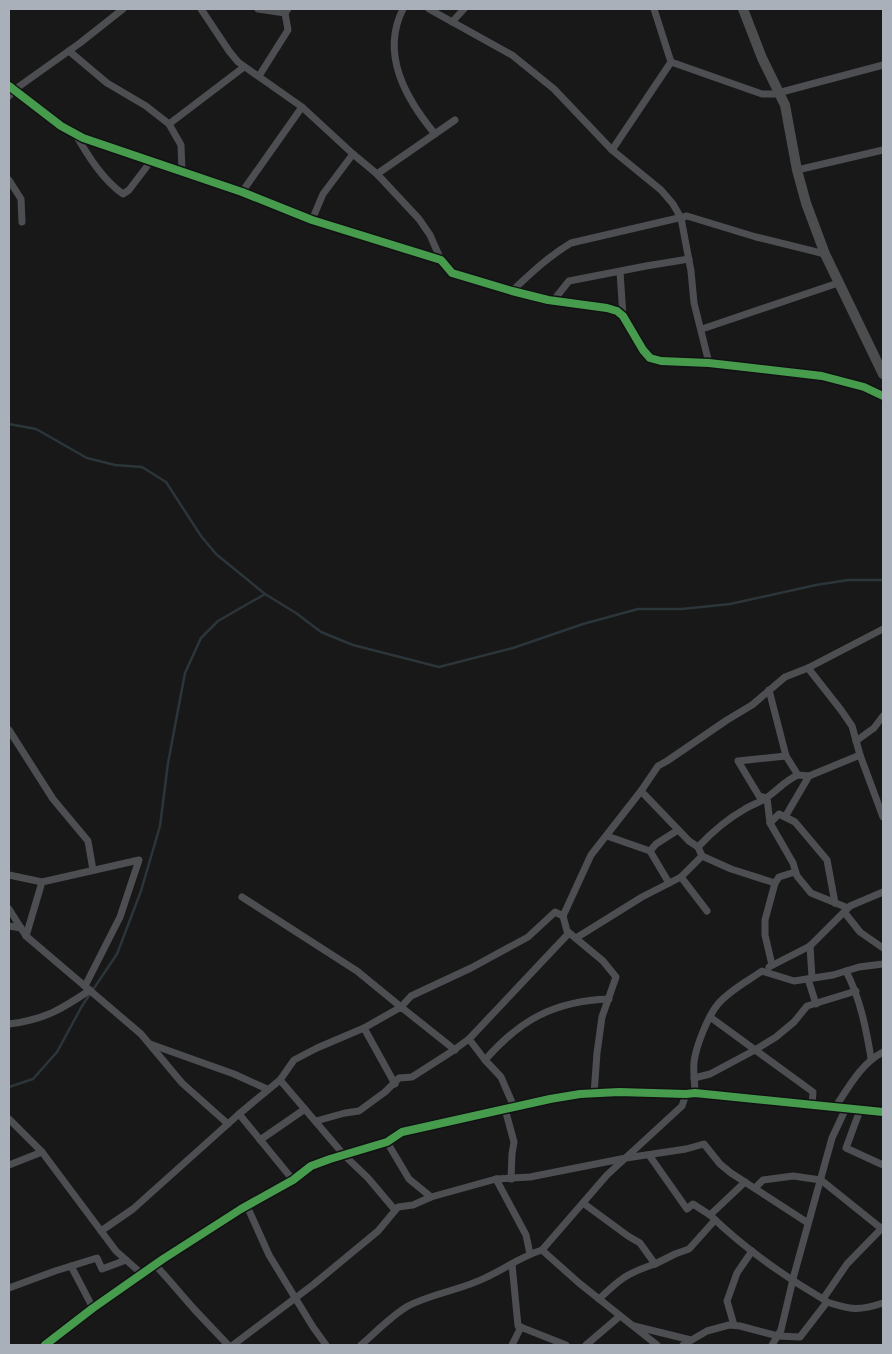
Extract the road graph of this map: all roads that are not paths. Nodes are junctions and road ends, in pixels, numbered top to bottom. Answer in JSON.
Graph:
{"nodes":[{"id":1,"x":122,"y":9,"type":"edge"},
{"id":2,"x":201,"y":9,"type":"edge"},
{"id":3,"x":258,"y":9,"type":"edge"},
{"id":4,"x":403,"y":9,"type":"edge"},
{"id":5,"x":429,"y":9,"type":"edge"},
{"id":6,"x":464,"y":9,"type":"edge"},
{"id":7,"x":654,"y":9,"type":"edge"},
{"id":8,"x":743,"y":9,"type":"edge"},
{"id":9,"x":286,"y":11,"type":"edge"},
{"id":10,"x":452,"y":22,"type":"junction"},
{"id":11,"x":69,"y":51,"type":"junction"},
{"id":12,"x":671,"y":62,"type":"junction"},
{"id":13,"x":883,"y":65,"type":"edge"},
{"id":14,"x":244,"y":67,"type":"junction"},
{"id":15,"x":259,"y":76,"type":"junction"},
{"id":16,"x":10,"y":91,"type":"edge"},
{"id":17,"x":780,"y":93,"type":"junction"},
{"id":18,"x":302,"y":107,"type":"junction"},
{"id":19,"x":455,"y":120,"type":"dead end"},
{"id":20,"x":169,"y":124,"type":"junction"},
{"id":21,"x":435,"y":134,"type":"junction"},
{"id":22,"x":76,"y":135,"type":"junction"},
{"id":23,"x":612,"y":150,"type":"junction"},
{"id":24,"x":883,"y":150,"type":"edge"},
{"id":25,"x":353,"y":154,"type":"junction"},
{"id":26,"x":151,"y":161,"type":"junction"},
{"id":27,"x":797,"y":170,"type":"junction"},
{"id":28,"x":182,"y":172,"type":"junction"},
{"id":29,"x":377,"y":174,"type":"junction"},
{"id":30,"x":9,"y":180,"type":"edge"},
{"id":31,"x":242,"y":192,"type":"junction"},
{"id":32,"x":680,"y":218,"type":"junction"},
{"id":33,"x":312,"y":220,"type":"junction"},
{"id":34,"x":22,"y":222,"type":"dead end"},
{"id":35,"x":825,"y":254,"type":"junction"},
{"id":36,"x":689,"y":259,"type":"junction"},
{"id":37,"x":441,"y":260,"type":"junction"},
{"id":38,"x":620,"y":272,"type":"junction"},
{"id":39,"x":838,"y":284,"type":"junction"},
{"id":40,"x":512,"y":291,"type":"junction"},
{"id":41,"x":553,"y":301,"type":"junction"},
{"id":42,"x":623,"y":316,"type":"junction"},
{"id":43,"x":702,"y":329,"type":"junction"},
{"id":44,"x":709,"y":362,"type":"junction"},
{"id":45,"x":883,"y":374,"type":"edge"},
{"id":46,"x":883,"y":396,"type":"edge"},
{"id":47,"x":883,"y":629,"type":"edge"},
{"id":48,"x":808,"y":668,"type":"junction"},
{"id":49,"x":769,"y":690,"type":"junction"},
{"id":50,"x":883,"y":716,"type":"edge"},
{"id":51,"x":9,"y":730,"type":"edge"},
{"id":52,"x":856,"y":741,"type":"junction"},
{"id":53,"x":860,"y":755,"type":"junction"},
{"id":54,"x":786,"y":756,"type":"junction"},
{"id":55,"x":798,"y":775,"type":"junction"},
{"id":56,"x":809,"y":776,"type":"junction"},
{"id":57,"x":641,"y":791,"type":"junction"},
{"id":58,"x":767,"y":798,"type":"junction"},
{"id":59,"x":883,"y":816,"type":"edge"},
{"id":60,"x":786,"y":817,"type":"junction"},
{"id":61,"x":770,"y":823,"type":"junction"},
{"id":62,"x":678,"y":830,"type":"junction"},
{"id":63,"x":607,"y":836,"type":"junction"},
{"id":64,"x":698,"y":846,"type":"junction"},
{"id":65,"x":650,"y":851,"type":"junction"},
{"id":66,"x":702,"y":856,"type":"junction"},
{"id":67,"x":93,"y":870,"type":"junction"},
{"id":68,"x":795,"y":872,"type":"junction"},
{"id":69,"x":9,"y":875,"type":"edge"},
{"id":70,"x":681,"y":877,"type":"junction"},
{"id":71,"x":42,"y":882,"type":"junction"},
{"id":72,"x":669,"y":883,"type":"junction"},
{"id":73,"x":775,"y":883,"type":"junction"},
{"id":74,"x":883,"y":892,"type":"edge"},
{"id":75,"x":242,"y":898,"type":"dead end"},
{"id":76,"x":835,"y":903,"type":"junction"},
{"id":77,"x":9,"y":909,"type":"edge"},
{"id":78,"x":707,"y":911,"type":"dead end"},
{"id":79,"x":846,"y":911,"type":"junction"},
{"id":80,"x":563,"y":916,"type":"junction"},
{"id":81,"x":9,"y":926,"type":"edge"},
{"id":82,"x":21,"y":928,"type":"junction"},
{"id":83,"x":569,"y":933,"type":"junction"},
{"id":84,"x":26,"y":936,"type":"junction"},
{"id":85,"x":576,"y":938,"type":"junction"},
{"id":86,"x":810,"y":946,"type":"junction"},
{"id":87,"x":883,"y":948,"type":"edge"},
{"id":88,"x":883,"y":964,"type":"edge"},
{"id":89,"x":772,"y":965,"type":"junction"},
{"id":90,"x":762,"y":971,"type":"junction"},
{"id":91,"x":846,"y":971,"type":"junction"},
{"id":92,"x":810,"y":978,"type":"junction"},
{"id":93,"x":88,"y":988,"type":"junction"},
{"id":94,"x":856,"y":992,"type":"junction"},
{"id":95,"x":608,"y":999,"type":"junction"},
{"id":96,"x":816,"y":1004,"type":"junction"},
{"id":97,"x":401,"y":1007,"type":"junction"},
{"id":98,"x":710,"y":1017,"type":"junction"},
{"id":99,"x":9,"y":1024,"type":"edge"},
{"id":100,"x":364,"y":1028,"type":"junction"},
{"id":101,"x":469,"y":1039,"type":"junction"},
{"id":102,"x":149,"y":1044,"type":"junction"},
{"id":103,"x":455,"y":1050,"type":"junction"},
{"id":104,"x":755,"y":1050,"type":"junction"},
{"id":105,"x":883,"y":1052,"type":"edge"},
{"id":106,"x":871,"y":1058,"type":"junction"},
{"id":107,"x":485,"y":1060,"type":"junction"},
{"id":108,"x":694,"y":1078,"type":"junction"},
{"id":109,"x":280,"y":1080,"type":"junction"},
{"id":110,"x":394,"y":1084,"type":"junction"},
{"id":111,"x":267,"y":1089,"type":"junction"},
{"id":112,"x":695,"y":1093,"type":"junction"},
{"id":113,"x":594,"y":1094,"type":"junction"},
{"id":114,"x":686,"y":1094,"type":"junction"},
{"id":115,"x":812,"y":1105,"type":"junction"},
{"id":116,"x":514,"y":1106,"type":"junction"},
{"id":117,"x":836,"y":1106,"type":"junction"},
{"id":118,"x":846,"y":1108,"type":"junction"},
{"id":119,"x":305,"y":1109,"type":"junction"},
{"id":120,"x":504,"y":1109,"type":"junction"},
{"id":121,"x":860,"y":1110,"type":"junction"},
{"id":122,"x":883,"y":1112,"type":"edge"},
{"id":123,"x":240,"y":1114,"type":"junction"},
{"id":124,"x":9,"y":1120,"type":"edge"},
{"id":125,"x":316,"y":1121,"type":"junction"},
{"id":126,"x":228,"y":1124,"type":"junction"},
{"id":127,"x":260,"y":1140,"type":"junction"},
{"id":128,"x":388,"y":1142,"type":"junction"},
{"id":129,"x":42,"y":1152,"type":"junction"},
{"id":130,"x":344,"y":1155,"type":"junction"},
{"id":131,"x":649,"y":1155,"type":"junction"},
{"id":132,"x":626,"y":1158,"type":"junction"},
{"id":133,"x":9,"y":1165,"type":"edge"},
{"id":134,"x":883,"y":1165,"type":"edge"},
{"id":135,"x":496,"y":1179,"type":"junction"},
{"id":136,"x":511,"y":1179,"type":"junction"},
{"id":137,"x":293,"y":1180,"type":"junction"},
{"id":138,"x":821,"y":1180,"type":"junction"},
{"id":139,"x":746,"y":1182,"type":"junction"},
{"id":140,"x":755,"y":1188,"type":"junction"},
{"id":141,"x":431,"y":1197,"type":"junction"},
{"id":142,"x":583,"y":1202,"type":"junction"},
{"id":143,"x":247,"y":1206,"type":"junction"},
{"id":144,"x":395,"y":1210,"type":"junction"},
{"id":145,"x":713,"y":1218,"type":"junction"},
{"id":146,"x":808,"y":1223,"type":"junction"},
{"id":147,"x":883,"y":1228,"type":"edge"},
{"id":148,"x":101,"y":1231,"type":"junction"},
{"id":149,"x":542,"y":1250,"type":"junction"},
{"id":150,"x":752,"y":1251,"type":"junction"},
{"id":151,"x":530,"y":1254,"type":"junction"},
{"id":152,"x":126,"y":1260,"type":"junction"},
{"id":153,"x":155,"y":1264,"type":"junction"},
{"id":154,"x":512,"y":1264,"type":"junction"},
{"id":155,"x":655,"y":1264,"type":"junction"},
{"id":156,"x":71,"y":1266,"type":"junction"},
{"id":157,"x":142,"y":1274,"type":"junction"},
{"id":158,"x":793,"y":1281,"type":"junction"},
{"id":159,"x":9,"y":1288,"type":"edge"},
{"id":160,"x":295,"y":1298,"type":"junction"},
{"id":161,"x":599,"y":1298,"type":"junction"},
{"id":162,"x":825,"y":1301,"type":"junction"},
{"id":163,"x":883,"y":1303,"type":"edge"},
{"id":164,"x":93,"y":1308,"type":"junction"},
{"id":165,"x":620,"y":1316,"type":"junction"},
{"id":166,"x":632,"y":1325,"type":"junction"},
{"id":167,"x":734,"y":1325,"type":"junction"},
{"id":168,"x":521,"y":1327,"type":"junction"},
{"id":169,"x":778,"y":1336,"type":"junction"},
{"id":170,"x":691,"y":1340,"type":"junction"},
{"id":171,"x":45,"y":1345,"type":"edge"},
{"id":172,"x":228,"y":1345,"type":"edge"},
{"id":173,"x":237,"y":1345,"type":"edge"},
{"id":174,"x":326,"y":1345,"type":"edge"},
{"id":175,"x":361,"y":1345,"type":"edge"},
{"id":176,"x":512,"y":1345,"type":"edge"},
{"id":177,"x":566,"y":1345,"type":"edge"},
{"id":178,"x":586,"y":1345,"type":"edge"},
{"id":179,"x":656,"y":1345,"type":"edge"},
{"id":180,"x":683,"y":1345,"type":"edge"},
{"id":181,"x":772,"y":1345,"type":"edge"}],
"edges":[{"from":1,"to":11,"type":"street"},
{"from":2,"to":14,"type":"street"},
{"from":3,"to":9,"type":"street"},
{"from":4,"to":21,"type":"street"},
{"from":5,"to":10,"type":"street"},
{"from":6,"to":10,"type":"street"},
{"from":7,"to":12,"type":"street"},
{"from":8,"to":17,"type":"street"},
{"from":9,"to":15,"type":"street"},
{"from":10,"to":23,"type":"street"},
{"from":11,"to":16,"type":"street"},
{"from":11,"to":20,"type":"street"},
{"from":12,"to":17,"type":"street"},
{"from":12,"to":23,"type":"street"},
{"from":13,"to":17,"type":"street"},
{"from":14,"to":15,"type":"street"},
{"from":14,"to":20,"type":"street"},
{"from":15,"to":18,"type":"street"},
{"from":16,"to":22,"type":"street"},
{"from":17,"to":27,"type":"street"},
{"from":18,"to":25,"type":"street"},
{"from":18,"to":31,"type":"street"},
{"from":19,"to":21,"type":"street"},
{"from":20,"to":28,"type":"street"},
{"from":21,"to":29,"type":"street"},
{"from":22,"to":26,"type":"street"},
{"from":22,"to":26,"type":"street"},
{"from":23,"to":32,"type":"street"},
{"from":24,"to":27,"type":"street"},
{"from":25,"to":29,"type":"street"},
{"from":25,"to":33,"type":"street"},
{"from":26,"to":28,"type":"street"},
{"from":27,"to":35,"type":"street"},
{"from":28,"to":31,"type":"street"},
{"from":29,"to":37,"type":"street"},
{"from":30,"to":34,"type":"street"},
{"from":31,"to":33,"type":"street"},
{"from":32,"to":35,"type":"street"},
{"from":32,"to":36,"type":"street"},
{"from":32,"to":40,"type":"street"},
{"from":33,"to":37,"type":"street"},
{"from":35,"to":39,"type":"street"},
{"from":36,"to":38,"type":"street"},
{"from":36,"to":43,"type":"street"},
{"from":37,"to":40,"type":"street"},
{"from":38,"to":41,"type":"street"},
{"from":38,"to":42,"type":"street"},
{"from":39,"to":43,"type":"street"},
{"from":39,"to":45,"type":"street"},
{"from":40,"to":41,"type":"street"},
{"from":41,"to":42,"type":"street"},
{"from":42,"to":44,"type":"street"},
{"from":43,"to":44,"type":"street"},
{"from":44,"to":46,"type":"street"},
{"from":47,"to":48,"type":"street"},
{"from":48,"to":49,"type":"street"},
{"from":48,"to":52,"type":"street"},
{"from":49,"to":54,"type":"street"},
{"from":49,"to":57,"type":"street"},
{"from":50,"to":52,"type":"street"},
{"from":51,"to":67,"type":"street"},
{"from":52,"to":53,"type":"street"},
{"from":53,"to":56,"type":"street"},
{"from":53,"to":59,"type":"street"},
{"from":54,"to":55,"type":"street"},
{"from":54,"to":58,"type":"street"},
{"from":55,"to":56,"type":"street"},
{"from":55,"to":58,"type":"street"},
{"from":56,"to":60,"type":"street"},
{"from":57,"to":62,"type":"street"},
{"from":57,"to":63,"type":"street"},
{"from":58,"to":61,"type":"street"},
{"from":58,"to":64,"type":"street"},
{"from":60,"to":61,"type":"street"},
{"from":60,"to":76,"type":"street"},
{"from":61,"to":68,"type":"street"},
{"from":62,"to":64,"type":"street"},
{"from":62,"to":65,"type":"street"},
{"from":63,"to":65,"type":"street"},
{"from":63,"to":80,"type":"street"},
{"from":64,"to":66,"type":"street"},
{"from":65,"to":72,"type":"street"},
{"from":66,"to":70,"type":"street"},
{"from":66,"to":73,"type":"street"},
{"from":67,"to":71,"type":"street"},
{"from":67,"to":93,"type":"street"},
{"from":68,"to":73,"type":"street"},
{"from":68,"to":76,"type":"street"},
{"from":69,"to":71,"type":"street"},
{"from":70,"to":72,"type":"street"},
{"from":70,"to":78,"type":"street"},
{"from":71,"to":84,"type":"street"},
{"from":72,"to":85,"type":"street"},
{"from":73,"to":89,"type":"street"},
{"from":74,"to":79,"type":"street"},
{"from":75,"to":97,"type":"street"},
{"from":76,"to":79,"type":"street"},
{"from":77,"to":82,"type":"street"},
{"from":79,"to":86,"type":"street"},
{"from":79,"to":87,"type":"street"},
{"from":80,"to":83,"type":"street"},
{"from":80,"to":97,"type":"street"},
{"from":81,"to":82,"type":"street"},
{"from":82,"to":84,"type":"street"},
{"from":83,"to":85,"type":"street"},
{"from":83,"to":101,"type":"street"},
{"from":84,"to":93,"type":"street"},
{"from":85,"to":95,"type":"street"},
{"from":86,"to":89,"type":"street"},
{"from":86,"to":92,"type":"street"},
{"from":88,"to":91,"type":"street"},
{"from":89,"to":90,"type":"street"},
{"from":90,"to":92,"type":"street"},
{"from":90,"to":98,"type":"street"},
{"from":91,"to":92,"type":"street"},
{"from":91,"to":94,"type":"street"},
{"from":92,"to":96,"type":"street"},
{"from":93,"to":99,"type":"street"},
{"from":93,"to":102,"type":"street"},
{"from":94,"to":96,"type":"street"},
{"from":94,"to":106,"type":"street"},
{"from":95,"to":107,"type":"street"},
{"from":95,"to":113,"type":"street"},
{"from":96,"to":104,"type":"street"},
{"from":97,"to":100,"type":"street"},
{"from":97,"to":103,"type":"street"},
{"from":98,"to":104,"type":"street"},
{"from":98,"to":108,"type":"street"},
{"from":100,"to":109,"type":"street"},
{"from":100,"to":110,"type":"street"},
{"from":101,"to":103,"type":"street"},
{"from":101,"to":107,"type":"street"},
{"from":102,"to":111,"type":"street"},
{"from":102,"to":126,"type":"street"},
{"from":103,"to":110,"type":"street"},
{"from":104,"to":108,"type":"street"},
{"from":104,"to":115,"type":"street"},
{"from":105,"to":106,"type":"street"},
{"from":106,"to":117,"type":"street"},
{"from":107,"to":116,"type":"street"},
{"from":108,"to":112,"type":"street"},
{"from":109,"to":111,"type":"street"},
{"from":109,"to":119,"type":"street"},
{"from":110,"to":125,"type":"street"},
{"from":111,"to":123,"type":"street"},
{"from":112,"to":114,"type":"street"},
{"from":112,"to":115,"type":"street"},
{"from":113,"to":114,"type":"street"},
{"from":113,"to":116,"type":"street"},
{"from":114,"to":132,"type":"street"},
{"from":115,"to":117,"type":"street"},
{"from":116,"to":120,"type":"street"},
{"from":117,"to":118,"type":"street"},
{"from":118,"to":121,"type":"street"},
{"from":118,"to":138,"type":"street"},
{"from":119,"to":125,"type":"street"},
{"from":119,"to":127,"type":"street"},
{"from":120,"to":128,"type":"street"},
{"from":120,"to":136,"type":"street"},
{"from":121,"to":122,"type":"street"},
{"from":121,"to":134,"type":"street"},
{"from":123,"to":126,"type":"street"},
{"from":123,"to":127,"type":"street"},
{"from":124,"to":129,"type":"street"},
{"from":125,"to":130,"type":"street"},
{"from":126,"to":148,"type":"street"},
{"from":127,"to":137,"type":"street"},
{"from":128,"to":130,"type":"street"},
{"from":128,"to":141,"type":"street"},
{"from":129,"to":133,"type":"street"},
{"from":129,"to":148,"type":"street"},
{"from":130,"to":137,"type":"street"},
{"from":130,"to":144,"type":"street"},
{"from":131,"to":132,"type":"street"},
{"from":131,"to":139,"type":"street"},
{"from":131,"to":145,"type":"street"},
{"from":132,"to":136,"type":"street"},
{"from":132,"to":142,"type":"street"},
{"from":135,"to":136,"type":"street"},
{"from":135,"to":141,"type":"street"},
{"from":135,"to":151,"type":"street"},
{"from":137,"to":143,"type":"street"},
{"from":138,"to":140,"type":"street"},
{"from":138,"to":146,"type":"street"},
{"from":138,"to":147,"type":"street"},
{"from":139,"to":140,"type":"street"},
{"from":139,"to":145,"type":"street"},
{"from":140,"to":146,"type":"street"},
{"from":141,"to":144,"type":"street"},
{"from":142,"to":149,"type":"street"},
{"from":142,"to":155,"type":"street"},
{"from":143,"to":153,"type":"street"},
{"from":143,"to":160,"type":"street"},
{"from":144,"to":160,"type":"street"},
{"from":145,"to":150,"type":"street"},
{"from":145,"to":155,"type":"street"},
{"from":146,"to":158,"type":"street"},
{"from":147,"to":162,"type":"street"},
{"from":148,"to":152,"type":"street"},
{"from":149,"to":151,"type":"street"},
{"from":149,"to":161,"type":"street"},
{"from":150,"to":158,"type":"street"},
{"from":150,"to":167,"type":"street"},
{"from":151,"to":154,"type":"street"},
{"from":152,"to":156,"type":"street"},
{"from":152,"to":157,"type":"street"},
{"from":153,"to":157,"type":"street"},
{"from":153,"to":172,"type":"street"},
{"from":154,"to":168,"type":"street"},
{"from":154,"to":175,"type":"street"},
{"from":155,"to":161,"type":"street"},
{"from":156,"to":159,"type":"street"},
{"from":156,"to":164,"type":"street"},
{"from":157,"to":164,"type":"street"},
{"from":158,"to":162,"type":"street"},
{"from":158,"to":169,"type":"street"},
{"from":160,"to":173,"type":"street"},
{"from":160,"to":174,"type":"street"},
{"from":161,"to":165,"type":"street"},
{"from":162,"to":163,"type":"street"},
{"from":162,"to":169,"type":"street"},
{"from":164,"to":171,"type":"street"},
{"from":165,"to":166,"type":"street"},
{"from":165,"to":178,"type":"street"},
{"from":166,"to":170,"type":"street"},
{"from":166,"to":179,"type":"street"},
{"from":167,"to":169,"type":"street"},
{"from":167,"to":170,"type":"street"},
{"from":168,"to":176,"type":"street"},
{"from":168,"to":177,"type":"street"},
{"from":169,"to":181,"type":"street"},
{"from":170,"to":180,"type":"street"}]}
